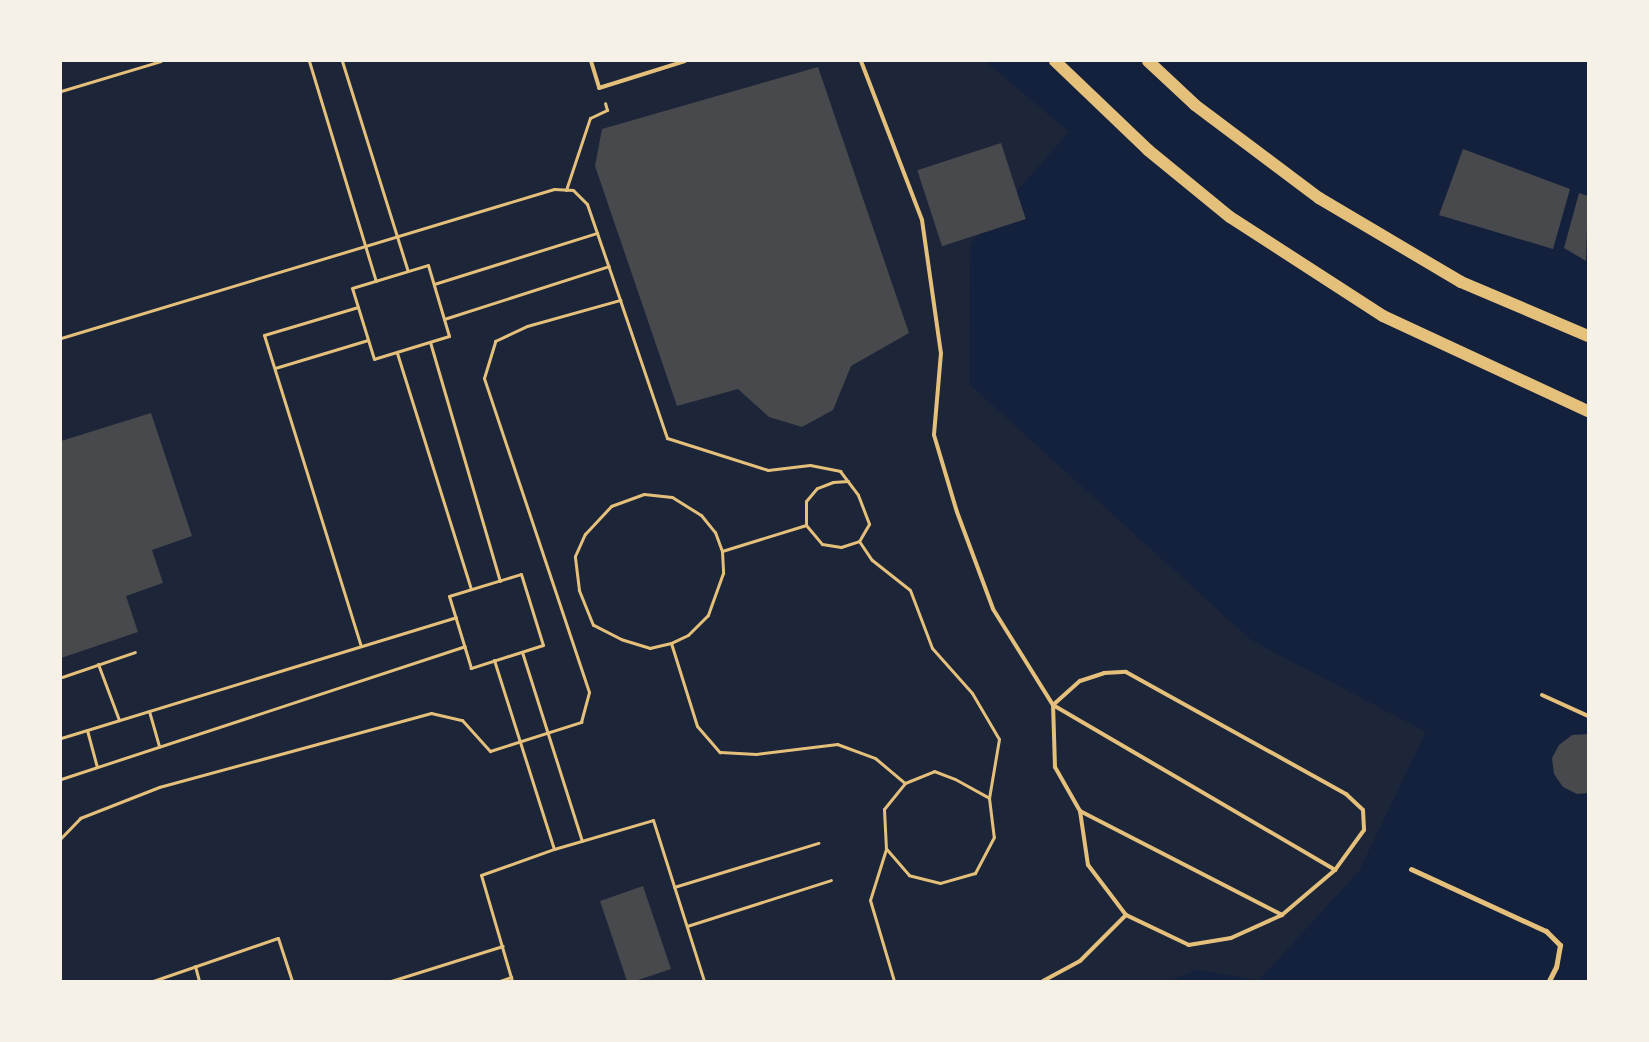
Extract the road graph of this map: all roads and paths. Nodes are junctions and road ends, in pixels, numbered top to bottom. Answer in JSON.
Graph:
{"nodes":[{"id":1,"x":161,"y":61,"type":"edge"},
{"id":2,"x":309,"y":61,"type":"edge"},
{"id":3,"x":342,"y":61,"type":"edge"},
{"id":4,"x":591,"y":61,"type":"edge"},
{"id":5,"x":685,"y":61,"type":"edge"},
{"id":6,"x":861,"y":61,"type":"edge"},
{"id":7,"x":1055,"y":61,"type":"edge"},
{"id":8,"x":1148,"y":61,"type":"edge"},
{"id":9,"x":599,"y":88,"type":"junction"},
{"id":10,"x":61,"y":91,"type":"edge"},
{"id":11,"x":566,"y":190,"type":"junction"},
{"id":12,"x":597,"y":233,"type":"junction"},
{"id":13,"x":398,"y":237,"type":"junction"},
{"id":14,"x":365,"y":247,"type":"junction"},
{"id":15,"x":609,"y":266,"type":"junction"},
{"id":16,"x":408,"y":271,"type":"junction"},
{"id":17,"x":376,"y":281,"type":"junction"},
{"id":18,"x":434,"y":284,"type":"junction"},
{"id":19,"x":620,"y":300,"type":"junction"},
{"id":20,"x":358,"y":307,"type":"junction"},
{"id":21,"x":444,"y":319,"type":"junction"},
{"id":22,"x":1588,"y":336,"type":"edge"},
{"id":23,"x":61,"y":338,"type":"edge"},
{"id":24,"x":368,"y":340,"type":"junction"},
{"id":25,"x":430,"y":342,"type":"junction"},
{"id":26,"x":397,"y":353,"type":"junction"},
{"id":27,"x":275,"y":368,"type":"junction"},
{"id":28,"x":1588,"y":411,"type":"edge"},
{"id":29,"x":848,"y":481,"type":"junction"},
{"id":30,"x":806,"y":526,"type":"junction"},
{"id":31,"x":859,"y":541,"type":"junction"},
{"id":32,"x":722,"y":551,"type":"junction"},
{"id":33,"x":500,"y":581,"type":"junction"},
{"id":34,"x":471,"y":589,"type":"junction"},
{"id":35,"x":456,"y":616,"type":"junction"},
{"id":36,"x":671,"y":643,"type":"junction"},
{"id":37,"x":360,"y":644,"type":"junction"},
{"id":38,"x":464,"y":646,"type":"junction"},
{"id":39,"x":135,"y":652,"type":"dead end"},
{"id":40,"x":522,"y":652,"type":"junction"},
{"id":41,"x":494,"y":660,"type":"junction"},
{"id":42,"x":98,"y":664,"type":"junction"},
{"id":43,"x":62,"y":677,"type":"edge"},
{"id":44,"x":1542,"y":695,"type":"dead end"},
{"id":45,"x":1053,"y":704,"type":"junction"},
{"id":46,"x":149,"y":711,"type":"junction"},
{"id":47,"x":1588,"y":716,"type":"edge"},
{"id":48,"x":119,"y":720,"type":"junction"},
{"id":49,"x":87,"y":730,"type":"junction"},
{"id":50,"x":548,"y":732,"type":"junction"},
{"id":51,"x":61,"y":738,"type":"edge"},
{"id":52,"x":520,"y":742,"type":"junction"},
{"id":53,"x":159,"y":747,"type":"junction"},
{"id":54,"x":97,"y":767,"type":"junction"},
{"id":55,"x":61,"y":779,"type":"edge"},
{"id":56,"x":905,"y":783,"type":"junction"},
{"id":57,"x":989,"y":798,"type":"junction"},
{"id":58,"x":1080,"y":811,"type":"junction"},
{"id":59,"x":61,"y":838,"type":"edge"},
{"id":60,"x":582,"y":840,"type":"junction"},
{"id":61,"x":818,"y":843,"type":"dead end"},
{"id":62,"x":886,"y":849,"type":"junction"},
{"id":63,"x":554,"y":850,"type":"junction"},
{"id":64,"x":1334,"y":870,"type":"junction"},
{"id":65,"x":1412,"y":870,"type":"dead end"},
{"id":66,"x":831,"y":880,"type":"dead end"},
{"id":67,"x":674,"y":887,"type":"junction"},
{"id":68,"x":1126,"y":915,"type":"junction"},
{"id":69,"x":1282,"y":915,"type":"junction"},
{"id":70,"x":687,"y":926,"type":"junction"},
{"id":71,"x":502,"y":946,"type":"junction"},
{"id":72,"x":195,"y":966,"type":"junction"},
{"id":73,"x":511,"y":979,"type":"edge"},
{"id":74,"x":153,"y":981,"type":"edge"},
{"id":75,"x":199,"y":981,"type":"edge"},
{"id":76,"x":292,"y":981,"type":"edge"},
{"id":77,"x":391,"y":981,"type":"edge"},
{"id":78,"x":500,"y":981,"type":"edge"},
{"id":79,"x":704,"y":981,"type":"edge"},
{"id":80,"x":894,"y":981,"type":"edge"},
{"id":81,"x":1043,"y":981,"type":"edge"},
{"id":82,"x":1549,"y":981,"type":"edge"}],
"edges":[{"from":1,"to":10,"type":"path"},
{"from":2,"to":14,"type":"path"},
{"from":3,"to":13,"type":"path"},
{"from":4,"to":9,"type":"lane"},
{"from":5,"to":9,"type":"lane"},
{"from":6,"to":45,"type":"lane"},
{"from":7,"to":28,"type":"main road"},
{"from":8,"to":22,"type":"main road"},
{"from":9,"to":11,"type":"path"},
{"from":11,"to":12,"type":"path"},
{"from":11,"to":13,"type":"path"},
{"from":12,"to":15,"type":"path"},
{"from":12,"to":18,"type":"path"},
{"from":13,"to":14,"type":"path"},
{"from":13,"to":16,"type":"path"},
{"from":14,"to":17,"type":"path"},
{"from":14,"to":23,"type":"path"},
{"from":15,"to":19,"type":"path"},
{"from":15,"to":21,"type":"path"},
{"from":16,"to":17,"type":"path"},
{"from":16,"to":18,"type":"path"},
{"from":17,"to":20,"type":"path"},
{"from":18,"to":21,"type":"path"},
{"from":19,"to":29,"type":"path"},
{"from":19,"to":50,"type":"path"},
{"from":20,"to":24,"type":"path"},
{"from":20,"to":27,"type":"path"},
{"from":21,"to":25,"type":"path"},
{"from":24,"to":26,"type":"path"},
{"from":24,"to":27,"type":"path"},
{"from":25,"to":26,"type":"path"},
{"from":25,"to":33,"type":"path"},
{"from":26,"to":34,"type":"path"},
{"from":27,"to":37,"type":"path"},
{"from":29,"to":30,"type":"path"},
{"from":29,"to":31,"type":"path"},
{"from":30,"to":31,"type":"path"},
{"from":30,"to":32,"type":"path"},
{"from":31,"to":57,"type":"path"},
{"from":32,"to":36,"type":"path"},
{"from":32,"to":36,"type":"path"},
{"from":33,"to":34,"type":"path"},
{"from":33,"to":40,"type":"path"},
{"from":34,"to":35,"type":"path"},
{"from":35,"to":37,"type":"path"},
{"from":35,"to":38,"type":"path"},
{"from":36,"to":56,"type":"path"},
{"from":37,"to":46,"type":"path"},
{"from":38,"to":41,"type":"path"},
{"from":38,"to":53,"type":"path"},
{"from":39,"to":42,"type":"path"},
{"from":40,"to":41,"type":"path"},
{"from":40,"to":50,"type":"path"},
{"from":41,"to":52,"type":"path"},
{"from":42,"to":43,"type":"path"},
{"from":42,"to":48,"type":"path"},
{"from":44,"to":47,"type":"lane"},
{"from":45,"to":58,"type":"lane"},
{"from":45,"to":64,"type":"lane"},
{"from":45,"to":64,"type":"lane"},
{"from":46,"to":48,"type":"path"},
{"from":46,"to":53,"type":"path"},
{"from":48,"to":49,"type":"path"},
{"from":49,"to":51,"type":"path"},
{"from":49,"to":54,"type":"path"},
{"from":50,"to":52,"type":"path"},
{"from":50,"to":60,"type":"path"},
{"from":52,"to":59,"type":"path"},
{"from":52,"to":63,"type":"path"},
{"from":53,"to":54,"type":"path"},
{"from":54,"to":55,"type":"path"},
{"from":56,"to":57,"type":"path"},
{"from":56,"to":62,"type":"path"},
{"from":57,"to":62,"type":"path"},
{"from":58,"to":68,"type":"lane"},
{"from":58,"to":69,"type":"lane"},
{"from":60,"to":63,"type":"path"},
{"from":60,"to":67,"type":"path"},
{"from":61,"to":67,"type":"path"},
{"from":62,"to":80,"type":"path"},
{"from":63,"to":71,"type":"path"},
{"from":64,"to":69,"type":"lane"},
{"from":65,"to":82,"type":"street"},
{"from":66,"to":70,"type":"path"},
{"from":67,"to":70,"type":"path"},
{"from":68,"to":69,"type":"lane"},
{"from":68,"to":81,"type":"lane"},
{"from":70,"to":79,"type":"path"},
{"from":71,"to":73,"type":"path"},
{"from":71,"to":77,"type":"path"},
{"from":72,"to":74,"type":"path"},
{"from":72,"to":75,"type":"path"},
{"from":72,"to":76,"type":"path"},
{"from":73,"to":78,"type":"path"}]}
